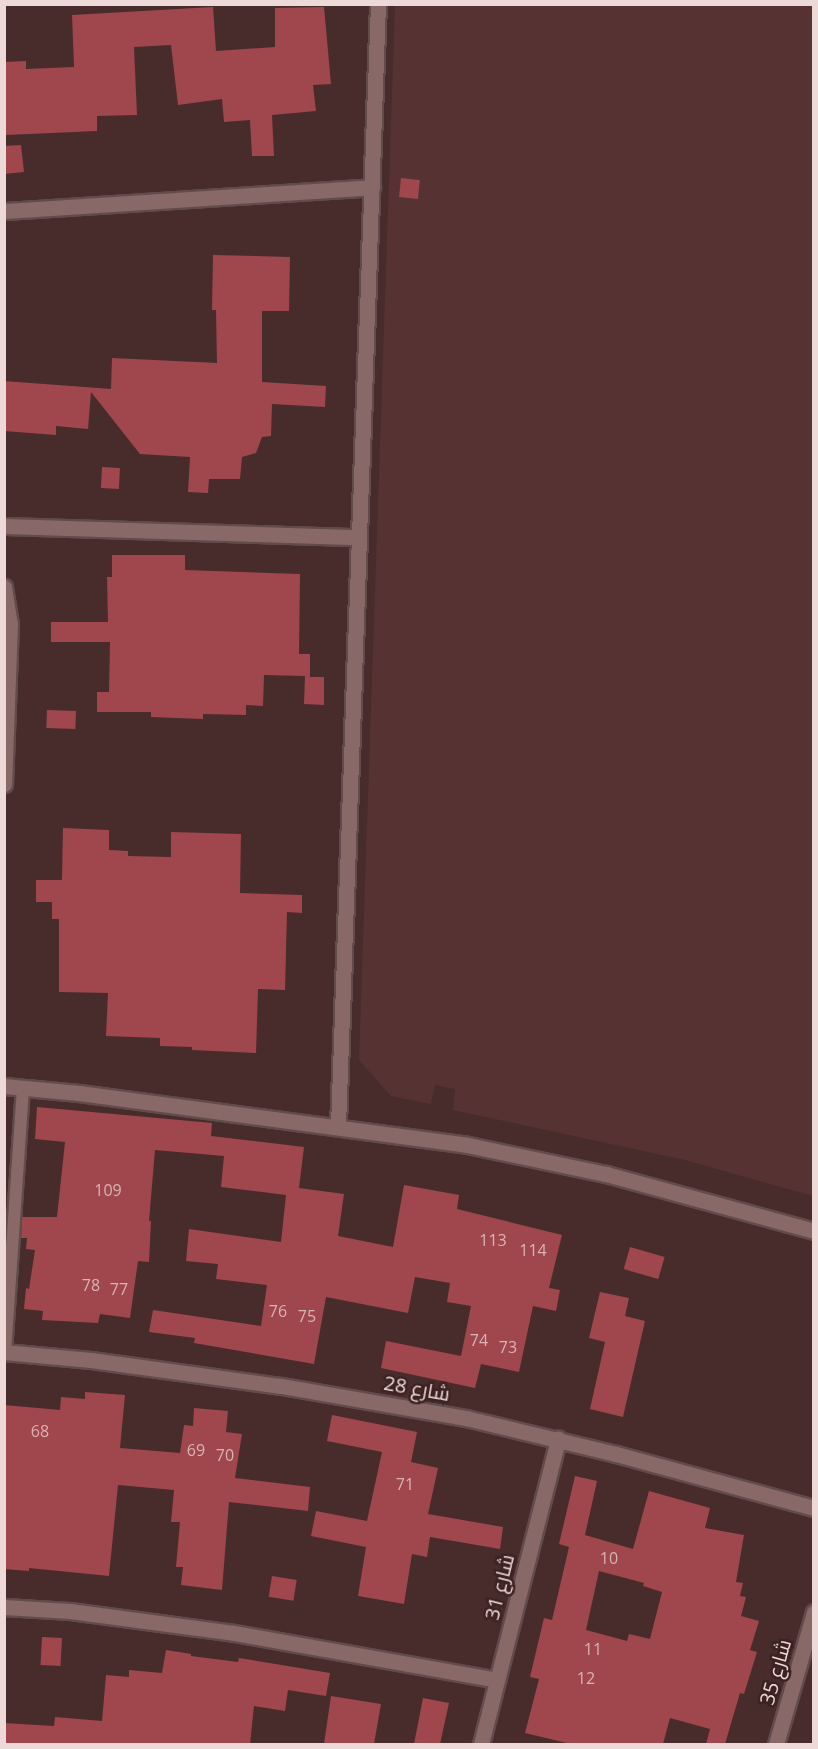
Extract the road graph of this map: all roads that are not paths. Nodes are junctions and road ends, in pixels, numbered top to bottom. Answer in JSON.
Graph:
{"nodes":[{"id":1,"x":378,"y":4,"type":"edge"},
{"id":2,"x":372,"y":187,"type":"junction"},
{"id":3,"x":4,"y":211,"type":"edge"},
{"id":4,"x":4,"y":526,"type":"edge"},
{"id":5,"x":359,"y":537,"type":"junction"},
{"id":6,"x":4,"y":587,"type":"edge"},
{"id":7,"x":4,"y":784,"type":"edge"},
{"id":8,"x":4,"y":1086,"type":"edge"},
{"id":9,"x":23,"y":1088,"type":"junction"},
{"id":10,"x":338,"y":1126,"type":"junction"},
{"id":11,"x":813,"y":1231,"type":"edge"},
{"id":12,"x":5,"y":1352,"type":"edge"},
{"id":13,"x":558,"y":1439,"type":"junction"},
{"id":14,"x":813,"y":1508,"type":"edge"},
{"id":15,"x":4,"y":1607,"type":"edge"},
{"id":16,"x":813,"y":1612,"type":"edge"},
{"id":17,"x":497,"y":1680,"type":"junction"},
{"id":18,"x":480,"y":1744,"type":"edge"},
{"id":19,"x":776,"y":1744,"type":"edge"}],
"edges":[{"from":1,"to":2,"type":"street"},
{"from":2,"to":3,"type":"street"},
{"from":2,"to":5,"type":"street"},
{"from":4,"to":5,"type":"street"},
{"from":5,"to":10,"type":"street"},
{"from":6,"to":7,"type":"street"},
{"from":8,"to":9,"type":"street"},
{"from":9,"to":10,"type":"street"},
{"from":9,"to":12,"type":"lane"},
{"from":10,"to":11,"type":"street"},
{"from":12,"to":13,"type":"street","name":"شارع 28"},
{"from":13,"to":14,"type":"street","name":"شارع 28"},
{"from":13,"to":17,"type":"street","name":"شارع 31"},
{"from":15,"to":17,"type":"street"},
{"from":16,"to":19,"type":"street","name":"شارع 35"},
{"from":17,"to":18,"type":"street","name":"شارع 31"}]}
